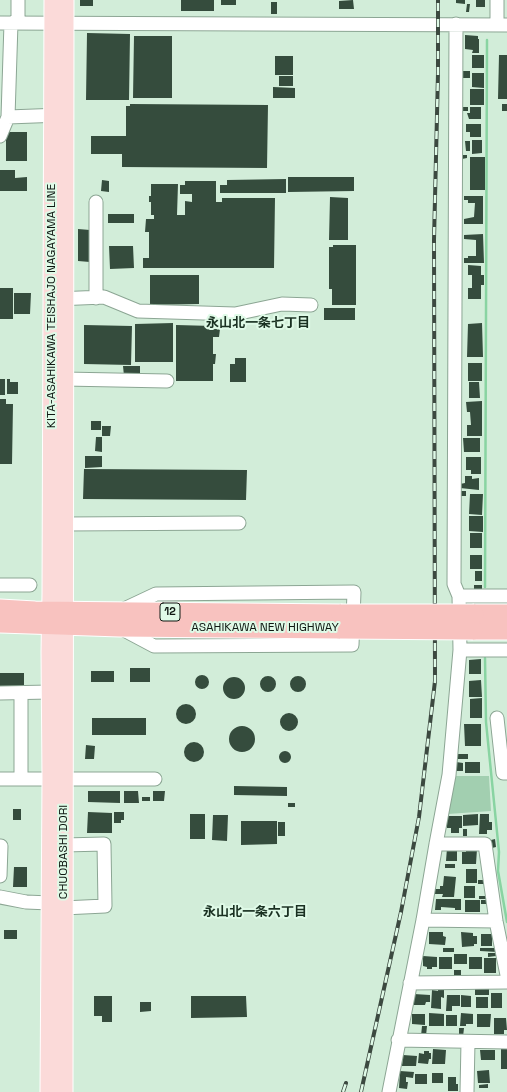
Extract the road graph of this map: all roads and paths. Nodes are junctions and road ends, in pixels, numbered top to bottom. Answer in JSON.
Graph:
{"nodes":[{"id":1,"x":18,"y":0,"type":"edge"},
{"id":2,"x":53,"y":0,"type":"edge"},
{"id":3,"x":66,"y":0,"type":"edge"},
{"id":4,"x":497,"y":0,"type":"edge"},
{"id":5,"x":10,"y":23,"type":"edge"},
{"id":6,"x":59,"y":23,"type":"junction"},
{"id":7,"x":456,"y":24,"type":"junction"},
{"id":8,"x":502,"y":25,"type":"edge"},
{"id":9,"x":4,"y":94,"type":"edge"},
{"id":10,"x":59,"y":115,"type":"junction"},
{"id":11,"x":8,"y":117,"type":"junction"},
{"id":12,"x":0,"y":136,"type":"edge"},
{"id":13,"x":96,"y":202,"type":"dead end"},
{"id":14,"x":96,"y":298,"type":"junction"},
{"id":15,"x":58,"y":299,"type":"junction"},
{"id":16,"x":311,"y":305,"type":"dead end"},
{"id":17,"x":64,"y":379,"type":"junction"},
{"id":18,"x":167,"y":381,"type":"dead end"},
{"id":19,"x":58,"y":453,"type":"junction"},
{"id":20,"x":239,"y":523,"type":"dead end"},
{"id":21,"x":64,"y":524,"type":"junction"},
{"id":22,"x":0,"y":585,"type":"edge"},
{"id":23,"x":30,"y":585,"type":"dead end"},
{"id":24,"x":459,"y":596,"type":"junction"},
{"id":25,"x":507,"y":596,"type":"edge"},
{"id":26,"x":0,"y":609,"type":"edge"},
{"id":27,"x":507,"y":614,"type":"edge"},
{"id":28,"x":57,"y":618,"type":"junction"},
{"id":29,"x":120,"y":619,"type":"junction"},
{"id":30,"x":473,"y":622,"type":"junction"},
{"id":31,"x":0,"y":623,"type":"edge"},
{"id":32,"x":507,"y":630,"type":"edge"},
{"id":33,"x":460,"y":650,"type":"junction"},
{"id":34,"x":507,"y":650,"type":"edge"},
{"id":35,"x":50,"y":692,"type":"junction"},
{"id":36,"x":0,"y":693,"type":"edge"},
{"id":37,"x":22,"y":693,"type":"junction"},
{"id":38,"x":497,"y":718,"type":"dead end"},
{"id":39,"x":507,"y":773,"type":"edge"},
{"id":40,"x":0,"y":779,"type":"edge"},
{"id":41,"x":21,"y":779,"type":"junction"},
{"id":42,"x":57,"y":779,"type":"junction"},
{"id":43,"x":155,"y":779,"type":"dead end"},
{"id":44,"x":436,"y":844,"type":"junction"},
{"id":45,"x":64,"y":845,"type":"junction"},
{"id":46,"x":0,"y":846,"type":"edge"},
{"id":47,"x":0,"y":876,"type":"edge"},
{"id":48,"x":0,"y":897,"type":"edge"},
{"id":49,"x":57,"y":906,"type":"junction"},
{"id":50,"x":423,"y":920,"type":"junction"},
{"id":51,"x":496,"y":921,"type":"junction"},
{"id":52,"x":507,"y":975,"type":"edge"},
{"id":53,"x":507,"y":982,"type":"edge"},
{"id":54,"x":410,"y":983,"type":"junction"},
{"id":55,"x":398,"y":1040,"type":"junction"},
{"id":56,"x":468,"y":1042,"type":"junction"},
{"id":57,"x":507,"y":1042,"type":"edge"},
{"id":58,"x":49,"y":1092,"type":"edge"},
{"id":59,"x":64,"y":1092,"type":"edge"},
{"id":60,"x":389,"y":1092,"type":"edge"},
{"id":61,"x":467,"y":1092,"type":"edge"}],
"edges":[{"from":1,"to":5,"type":"street"},
{"from":2,"to":6,"type":"main road","name":"KITA-ASAHIKAWA TEISHAJO NAGAYAMA LINE"},
{"from":3,"to":6,"type":"main road","name":"KITA-ASAHIKAWA TEISHAJO NAGAYAMA LINE"},
{"from":4,"to":8,"type":"street"},
{"from":5,"to":6,"type":"street"},
{"from":5,"to":9,"type":"street"},
{"from":6,"to":7,"type":"street"},
{"from":6,"to":10,"type":"main road","name":"KITA-ASAHIKAWA TEISHAJO NAGAYAMA LINE"},
{"from":7,"to":8,"type":"street"},
{"from":7,"to":24,"type":"street"},
{"from":9,"to":11,"type":"street"},
{"from":10,"to":11,"type":"street"},
{"from":10,"to":15,"type":"main road","name":"KITA-ASAHIKAWA TEISHAJO NAGAYAMA LINE"},
{"from":11,"to":12,"type":"street"},
{"from":13,"to":14,"type":"street"},
{"from":14,"to":15,"type":"street"},
{"from":14,"to":16,"type":"street"},
{"from":15,"to":17,"type":"main road","name":"KITA-ASAHIKAWA TEISHAJO NAGAYAMA LINE"},
{"from":15,"to":19,"type":"main road","name":"KITA-ASAHIKAWA TEISHAJO NAGAYAMA LINE"},
{"from":17,"to":18,"type":"street"},
{"from":17,"to":19,"type":"main road","name":"KITA-ASAHIKAWA TEISHAJO NAGAYAMA LINE"},
{"from":19,"to":21,"type":"main road","name":"KITA-ASAHIKAWA TEISHAJO NAGAYAMA LINE"},
{"from":19,"to":28,"type":"main road","name":"KITA-ASAHIKAWA TEISHAJO NAGAYAMA LINE"},
{"from":20,"to":21,"type":"street"},
{"from":21,"to":28,"type":"main road","name":"KITA-ASAHIKAWA TEISHAJO NAGAYAMA LINE"},
{"from":22,"to":23,"type":"street"},
{"from":24,"to":25,"type":"street"},
{"from":24,"to":33,"type":"street"},
{"from":26,"to":28,"type":"highway","name":"ASAHIKAWA NEW HIGHWAY","number":"12"},
{"from":27,"to":30,"type":"highway","name":"ASAHIKAWA NEW HIGHWAY","number":"12"},
{"from":28,"to":29,"type":"highway","name":"ASAHIKAWA NEW HIGHWAY","number":"12"},
{"from":28,"to":31,"type":"highway","name":"ASAHIKAWA NEW HIGHWAY","number":"12"},
{"from":28,"to":35,"type":"main road","name":"CHUOBASHI DORI"},
{"from":28,"to":42,"type":"main road","name":"CHUOBASHI DORI"},
{"from":29,"to":29,"type":"street"},
{"from":29,"to":30,"type":"highway","name":"ASAHIKAWA NEW HIGHWAY","number":"12","bridge":true},
{"from":30,"to":32,"type":"highway","name":"ASAHIKAWA NEW HIGHWAY","number":"12"},
{"from":33,"to":34,"type":"street"},
{"from":33,"to":44,"type":"street"},
{"from":35,"to":37,"type":"street"},
{"from":35,"to":42,"type":"main road","name":"CHUOBASHI DORI"},
{"from":36,"to":37,"type":"street"},
{"from":37,"to":41,"type":"street"},
{"from":38,"to":39,"type":"street"},
{"from":40,"to":41,"type":"street"},
{"from":41,"to":42,"type":"street"},
{"from":42,"to":43,"type":"street"},
{"from":42,"to":45,"type":"main road","name":"CHUOBASHI DORI"},
{"from":42,"to":49,"type":"main road","name":"CHUOBASHI DORI"},
{"from":44,"to":50,"type":"street"},
{"from":44,"to":51,"type":"street"},
{"from":45,"to":49,"type":"main road","name":"CHUOBASHI DORI"},
{"from":45,"to":49,"type":"street"},
{"from":46,"to":47,"type":"street"},
{"from":48,"to":49,"type":"street"},
{"from":49,"to":58,"type":"main road","name":"CHUOBASHI DORI"},
{"from":49,"to":59,"type":"main road","name":"CHUOBASHI DORI"},
{"from":50,"to":51,"type":"street"},
{"from":50,"to":54,"type":"street"},
{"from":51,"to":52,"type":"street"},
{"from":53,"to":54,"type":"street"},
{"from":54,"to":55,"type":"street"},
{"from":55,"to":56,"type":"street"},
{"from":55,"to":60,"type":"street"},
{"from":56,"to":57,"type":"street"},
{"from":56,"to":61,"type":"street"}]}
